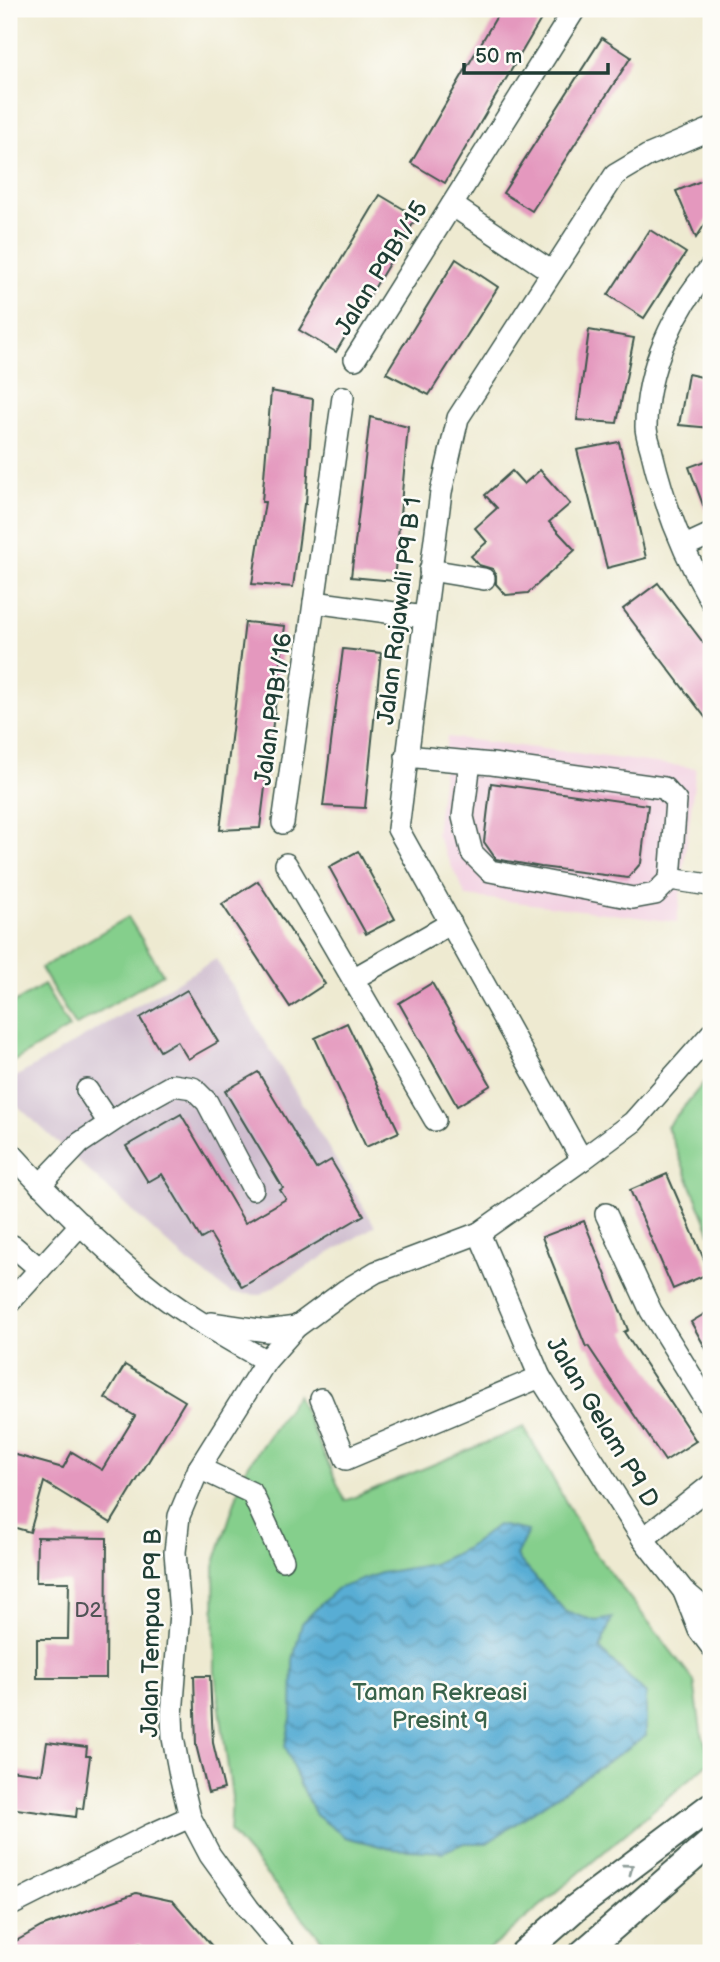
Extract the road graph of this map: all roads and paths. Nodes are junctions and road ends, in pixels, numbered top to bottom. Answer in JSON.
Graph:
{"nodes":[{"id":1,"x":575,"y":9,"type":"edge"},
{"id":2,"x":711,"y":129,"type":"edge"},
{"id":3,"x":452,"y":205,"type":"junction"},
{"id":4,"x":711,"y":267,"type":"edge"},
{"id":5,"x":552,"y":272,"type":"junction"},
{"id":6,"x":355,"y":359,"type":"dead end"},
{"id":7,"x":343,"y":397,"type":"dead end"},
{"id":8,"x":711,"y":534,"type":"edge"},
{"id":9,"x":684,"y":546,"type":"junction"},
{"id":10,"x":430,"y":570,"type":"junction"},
{"id":11,"x":484,"y":579,"type":"dead end"},
{"id":12,"x":711,"y":601,"type":"edge"},
{"id":13,"x":314,"y":602,"type":"junction"},
{"id":14,"x":424,"y":617,"type":"junction"},
{"id":15,"x":407,"y":755,"type":"junction"},
{"id":16,"x":470,"y":762,"type":"junction"},
{"id":17,"x":283,"y":823,"type":"dead end"},
{"id":18,"x":286,"y":864,"type":"dead end"},
{"id":19,"x":670,"y":879,"type":"junction"},
{"id":20,"x":710,"y":885,"type":"edge"},
{"id":21,"x":451,"y":923,"type":"junction"},
{"id":22,"x":353,"y":979,"type":"junction"},
{"id":23,"x":711,"y":1034,"type":"edge"},
{"id":24,"x":87,"y":1090,"type":"dead end"},
{"id":25,"x":435,"y":1120,"type":"dead end"},
{"id":26,"x":110,"y":1123,"type":"junction"},
{"id":27,"x":9,"y":1151,"type":"edge"},
{"id":28,"x":582,"y":1160,"type":"junction"},
{"id":29,"x":40,"y":1185,"type":"junction"},
{"id":30,"x":253,"y":1189,"type":"dead end"},
{"id":31,"x":606,"y":1214,"type":"dead end"},
{"id":32,"x":81,"y":1224,"type":"junction"},
{"id":33,"x":479,"y":1233,"type":"junction"},
{"id":34,"x":13,"y":1246,"type":"dead end"},
{"id":35,"x":40,"y":1269,"type":"junction"},
{"id":36,"x":9,"y":1303,"type":"edge"},
{"id":37,"x":195,"y":1319,"type":"junction"},
{"id":38,"x":296,"y":1326,"type":"junction"},
{"id":39,"x":266,"y":1361,"type":"junction"},
{"id":40,"x":540,"y":1377,"type":"junction"},
{"id":41,"x":321,"y":1399,"type":"dead end"},
{"id":42,"x":711,"y":1408,"type":"edge"},
{"id":43,"x":199,"y":1468,"type":"junction"},
{"id":44,"x":711,"y":1485,"type":"edge"},
{"id":45,"x":643,"y":1539,"type":"junction"},
{"id":46,"x":283,"y":1560,"type":"dead end"},
{"id":47,"x":683,"y":1590,"type":"junction"},
{"id":48,"x":711,"y":1614,"type":"edge"},
{"id":49,"x":711,"y":1646,"type":"edge"},
{"id":50,"x":711,"y":1806,"type":"edge"},
{"id":51,"x":190,"y":1817,"type":"junction"},
{"id":52,"x":711,"y":1842,"type":"edge"},
{"id":53,"x":9,"y":1906,"type":"edge"},
{"id":54,"x":286,"y":1953,"type":"edge"},
{"id":55,"x":524,"y":1953,"type":"edge"},
{"id":56,"x":583,"y":1953,"type":"edge"}],
"edges":[{"from":1,"to":3,"type":"street","name":"Jalan P9B1/15"},
{"from":2,"to":5,"type":"street","name":"Jalan Rajawali P9 B 1"},
{"from":3,"to":5,"type":"street","name":"Jalan P9B1/15"},
{"from":3,"to":6,"type":"street","name":"Jalan P9B1/15"},
{"from":4,"to":9,"type":"street"},
{"from":5,"to":10,"type":"street","name":"Jalan Rajawali P9 B 1"},
{"from":7,"to":13,"type":"street","name":"Jalan P9B1/16"},
{"from":8,"to":9,"type":"street"},
{"from":9,"to":12,"type":"street"},
{"from":10,"to":11,"type":"street"},
{"from":10,"to":14,"type":"street","name":"Jalan Rajawali P9 B 1"},
{"from":13,"to":14,"type":"street","name":"Jalan P9B1/16"},
{"from":13,"to":17,"type":"street","name":"Jalan P9B1/16"},
{"from":14,"to":15,"type":"street","name":"Jalan Rajawali P9 B 1"},
{"from":15,"to":16,"type":"street"},
{"from":15,"to":21,"type":"street","name":"Jalan Rajawali P9 B 1"},
{"from":16,"to":19,"type":"street"},
{"from":16,"to":19,"type":"street"},
{"from":18,"to":22,"type":"street"},
{"from":19,"to":20,"type":"street"},
{"from":21,"to":22,"type":"street"},
{"from":21,"to":28,"type":"street","name":"Jalan Rajawali P9 B 1"},
{"from":22,"to":25,"type":"street"},
{"from":23,"to":28,"type":"street","name":"Jalan Tempua P9 B"},
{"from":24,"to":26,"type":"street"},
{"from":26,"to":29,"type":"street"},
{"from":26,"to":30,"type":"street"},
{"from":27,"to":29,"type":"street"},
{"from":28,"to":33,"type":"street","name":"Jalan Tempua P9 B"},
{"from":29,"to":32,"type":"street"},
{"from":31,"to":42,"type":"street"},
{"from":32,"to":35,"type":"street"},
{"from":32,"to":37,"type":"street"},
{"from":33,"to":38,"type":"street","name":"Jalan Tempua P9 B"},
{"from":33,"to":40,"type":"street","name":"Jalan Gelam P9 D"},
{"from":34,"to":35,"type":"street"},
{"from":35,"to":36,"type":"street"},
{"from":37,"to":38,"type":"street"},
{"from":37,"to":39,"type":"street"},
{"from":38,"to":39,"type":"street","name":"Jalan Tempua P9 B"},
{"from":39,"to":43,"type":"street","name":"Jalan Tempua P9 B"},
{"from":40,"to":41,"type":"street"},
{"from":40,"to":45,"type":"street","name":"Jalan Gelam P9 D"},
{"from":43,"to":46,"type":"street"},
{"from":43,"to":51,"type":"street","name":"Jalan Tempua P9 B"},
{"from":44,"to":45,"type":"street"},
{"from":45,"to":47,"type":"street","name":"Jalan Gelam P9 D"},
{"from":47,"to":48,"type":"street","name":"Jalan Gelam P9 D"},
{"from":47,"to":49,"type":"street","name":"Jalan Gelam P9 D"},
{"from":55,"to":50,"type":"main road","one_way":true},
{"from":51,"to":53,"type":"street"},
{"from":51,"to":54,"type":"street","name":"Jalan Tempua P9 B"},
{"from":52,"to":56,"type":"main road"}]}
